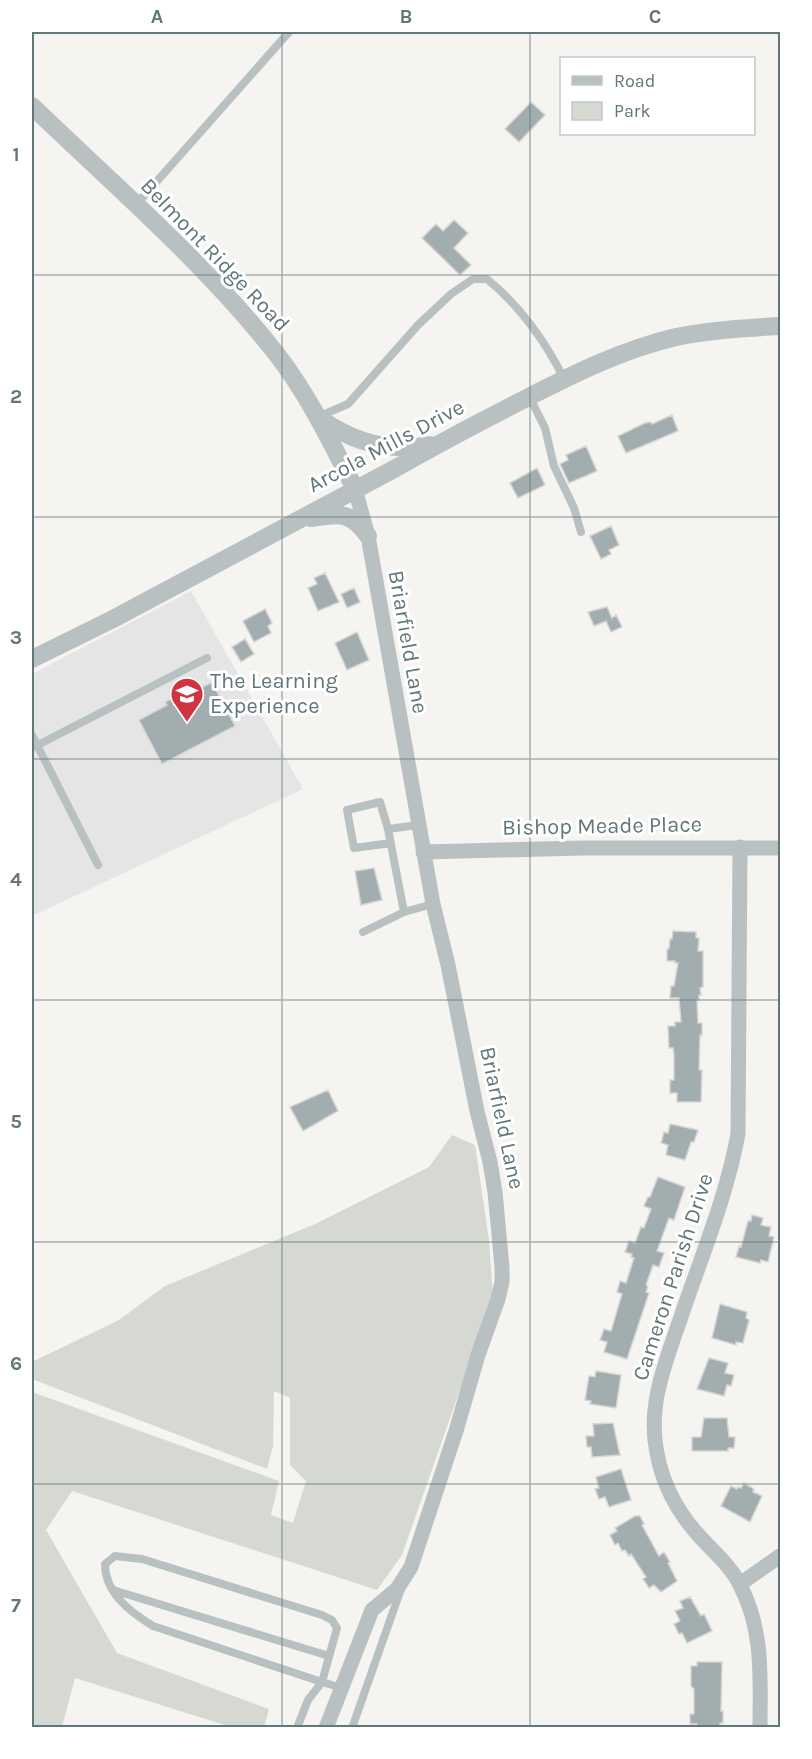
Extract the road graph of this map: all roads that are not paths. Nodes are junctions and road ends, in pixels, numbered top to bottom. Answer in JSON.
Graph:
{"nodes":[{"id":1,"x":290,"y":32,"type":"edge"},
{"id":2,"x":32,"y":106,"type":"edge"},
{"id":3,"x":135,"y":206,"type":"junction"},
{"id":4,"x":780,"y":326,"type":"edge"},
{"id":5,"x":564,"y":379,"type":"junction"},
{"id":6,"x":529,"y":397,"type":"junction"},
{"id":7,"x":319,"y":417,"type":"junction"},
{"id":8,"x":438,"y":444,"type":"junction"},
{"id":9,"x":355,"y":489,"type":"junction"},
{"id":10,"x":297,"y":521,"type":"junction"},
{"id":11,"x":581,"y":532,"type":"dead end"},
{"id":12,"x":368,"y":536,"type":"junction"},
{"id":13,"x":207,"y":658,"type":"dead end"},
{"id":14,"x":32,"y":659,"type":"edge"},
{"id":15,"x":32,"y":735,"type":"edge"},
{"id":16,"x":34,"y":747,"type":"edge"},
{"id":17,"x":418,"y":825,"type":"junction"},
{"id":18,"x":388,"y":829,"type":"junction"},
{"id":19,"x":391,"y":843,"type":"junction"},
{"id":20,"x":740,"y":848,"type":"junction"},
{"id":21,"x":780,"y":848,"type":"edge"},
{"id":22,"x":423,"y":852,"type":"junction"},
{"id":23,"x":98,"y":866,"type":"dead end"},
{"id":24,"x":433,"y":904,"type":"junction"},
{"id":25,"x":404,"y":912,"type":"junction"},
{"id":26,"x":363,"y":932,"type":"dead end"},
{"id":27,"x":780,"y":1556,"type":"edge"},
{"id":28,"x":403,"y":1582,"type":"junction"},
{"id":29,"x":740,"y":1584,"type":"junction"},
{"id":30,"x":113,"y":1590,"type":"junction"},
{"id":31,"x":329,"y":1656,"type":"junction"},
{"id":32,"x":322,"y":1682,"type":"junction"},
{"id":33,"x":342,"y":1688,"type":"junction"},
{"id":34,"x":297,"y":1728,"type":"edge"},
{"id":35,"x":326,"y":1728,"type":"edge"},
{"id":36,"x":352,"y":1728,"type":"edge"},
{"id":37,"x":760,"y":1728,"type":"edge"}],
"edges":[{"from":1,"to":3,"type":"lane"},
{"from":2,"to":3,"type":"street","name":"Belmont Ridge Road"},
{"from":3,"to":7,"type":"street","name":"Belmont Ridge Road"},
{"from":4,"to":5,"type":"street","name":"Arcola Mills Drive"},
{"from":5,"to":6,"type":"street","name":"Arcola Mills Drive"},
{"from":5,"to":7,"type":"lane"},
{"from":6,"to":8,"type":"street","name":"Arcola Mills Drive"},
{"from":6,"to":11,"type":"lane"},
{"from":7,"to":8,"type":"street"},
{"from":7,"to":9,"type":"street","name":"Belmont Ridge Road"},
{"from":8,"to":9,"type":"street","name":"Arcola Mills Drive"},
{"from":9,"to":10,"type":"street","name":"Arcola Mills Drive"},
{"from":9,"to":12,"type":"street","name":"Briarfield Lane"},
{"from":10,"to":12,"type":"street"},
{"from":10,"to":14,"type":"street","name":"Arcola Mills Drive"},
{"from":12,"to":17,"type":"street","name":"Briarfield Lane"},
{"from":13,"to":16,"type":"lane"},
{"from":15,"to":16,"type":"lane"},
{"from":16,"to":23,"type":"lane"},
{"from":17,"to":18,"type":"lane"},
{"from":17,"to":22,"type":"street","name":"Briarfield Lane"},
{"from":18,"to":19,"type":"lane"},
{"from":18,"to":19,"type":"lane"},
{"from":19,"to":25,"type":"lane"},
{"from":20,"to":21,"type":"street","name":"Bishop Meade Place"},
{"from":20,"to":22,"type":"street","name":"Bishop Meade Place"},
{"from":20,"to":29,"type":"street","name":"Cameron Parish Drive"},
{"from":22,"to":24,"type":"street","name":"Briarfield Lane"},
{"from":24,"to":25,"type":"lane"},
{"from":24,"to":28,"type":"street","name":"Briarfield Lane"},
{"from":25,"to":26,"type":"lane"},
{"from":27,"to":29,"type":"street"},
{"from":28,"to":33,"type":"street","name":"Briarfield Lane"},
{"from":28,"to":36,"type":"lane"},
{"from":29,"to":37,"type":"street","name":"Cameron Parish Drive"},
{"from":30,"to":31,"type":"lane"},
{"from":30,"to":31,"type":"lane"},
{"from":30,"to":32,"type":"lane"},
{"from":31,"to":32,"type":"lane"},
{"from":32,"to":33,"type":"lane"},
{"from":32,"to":34,"type":"lane"},
{"from":33,"to":35,"type":"street","name":"Briarfield Lane"}]}
